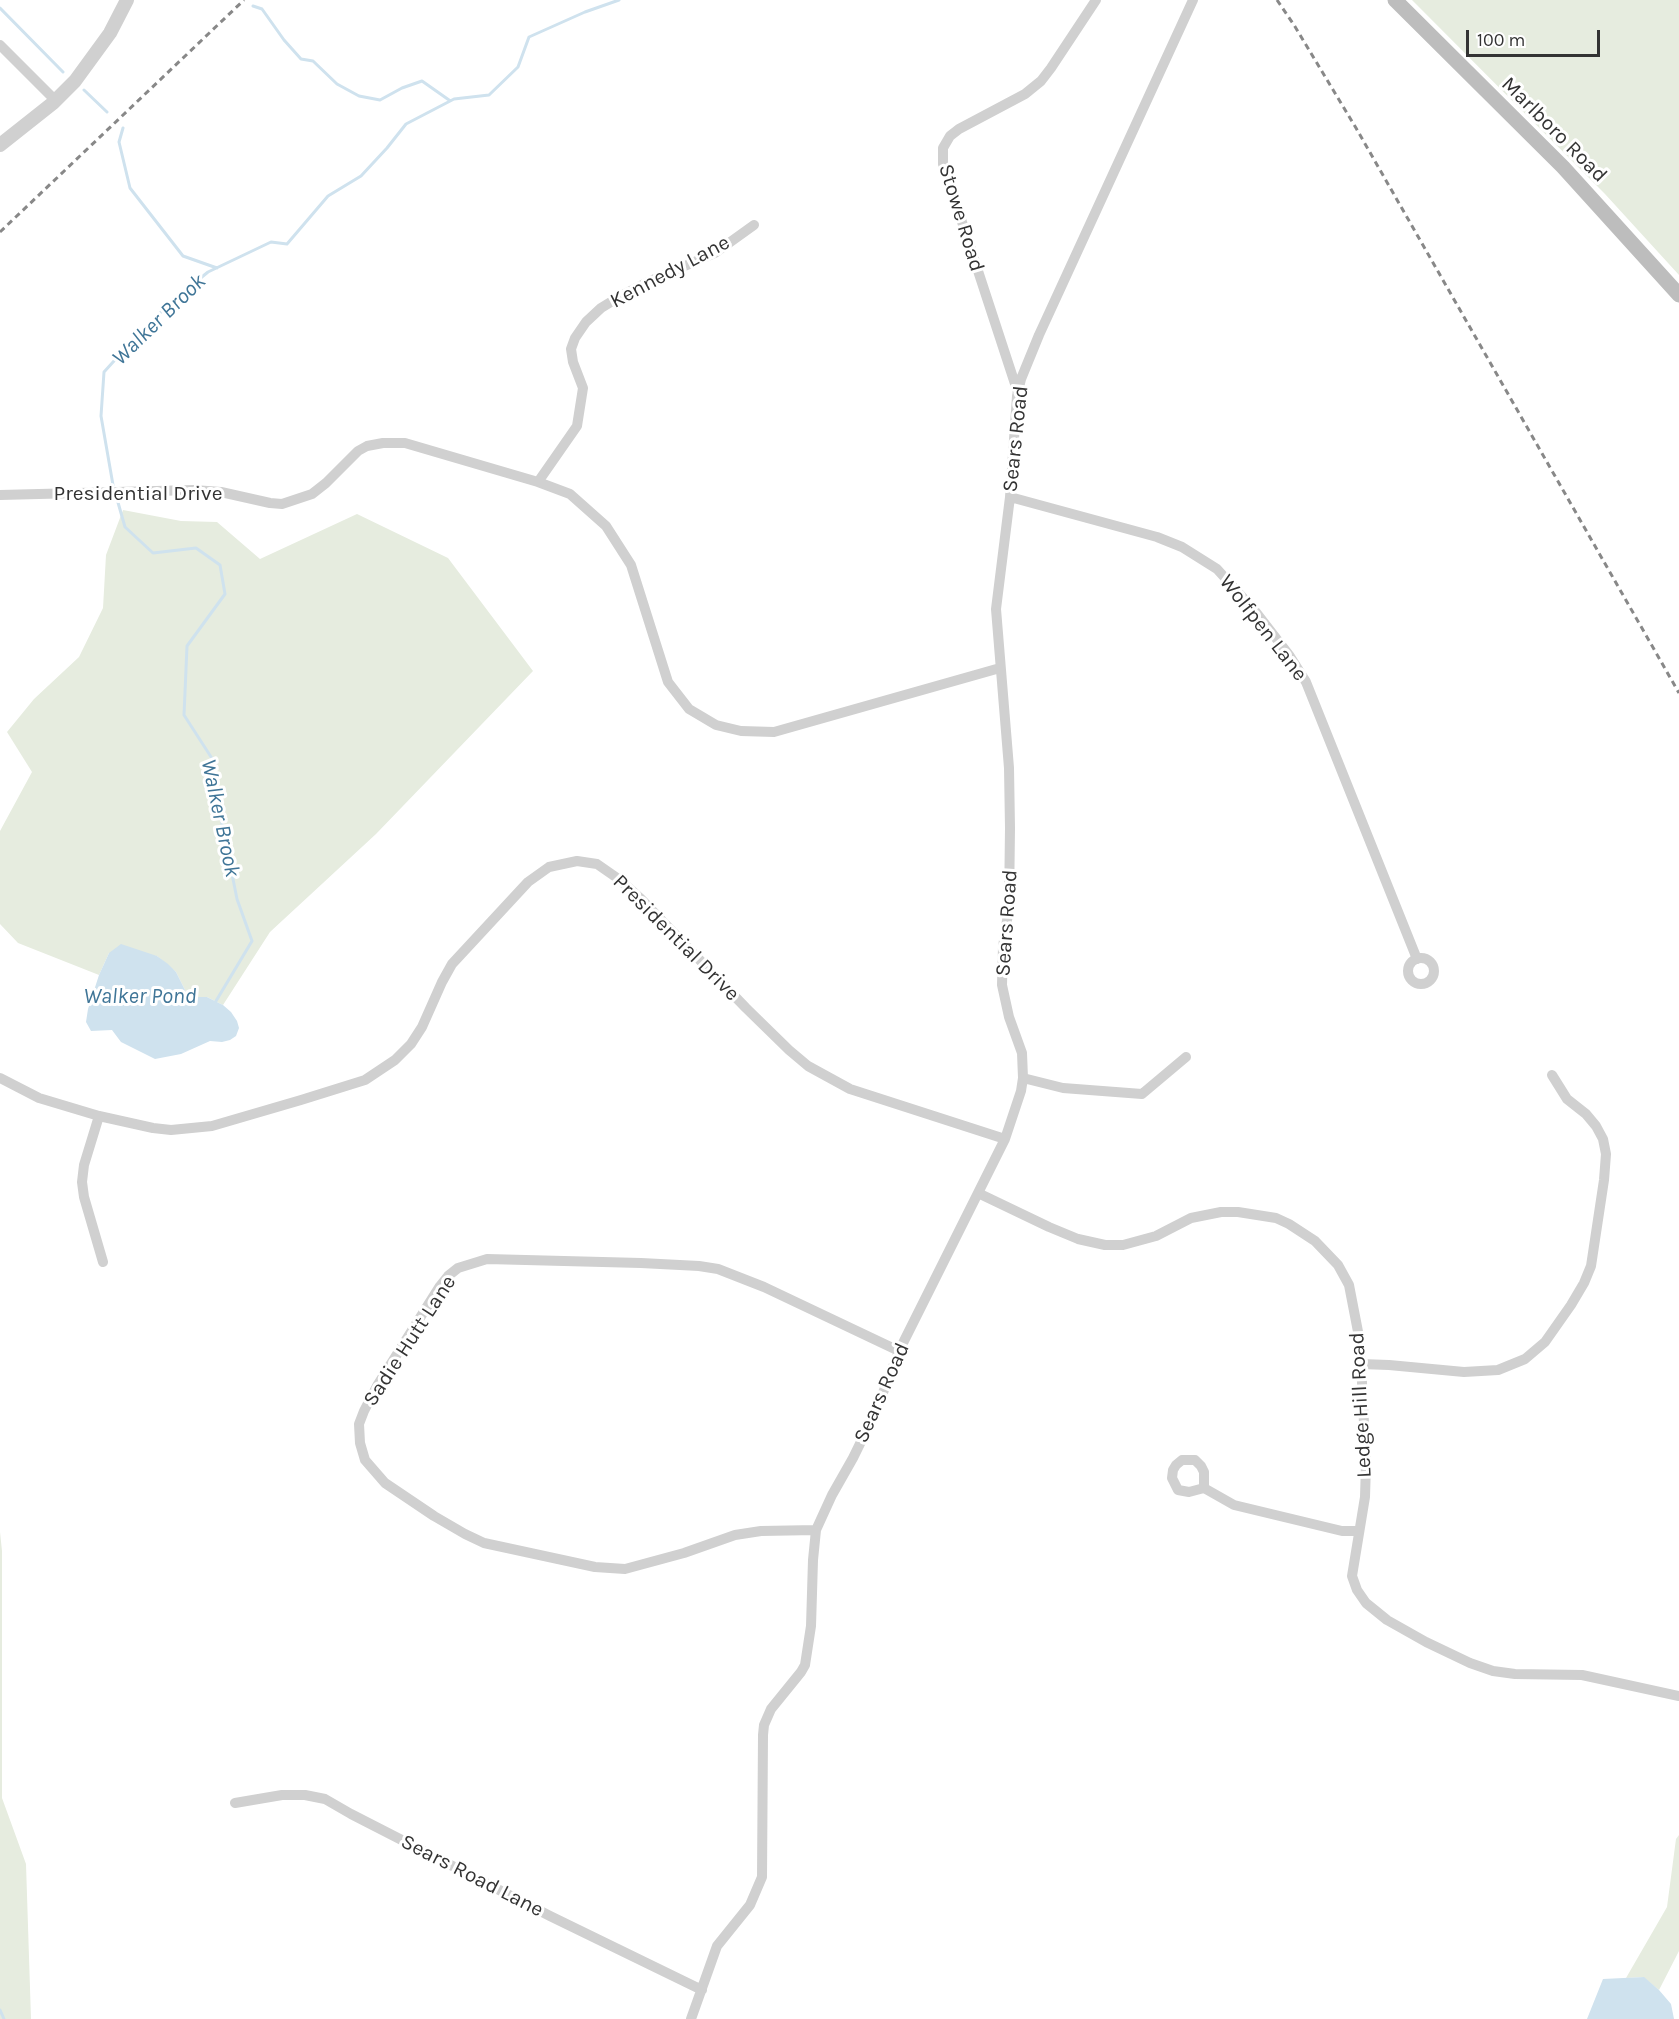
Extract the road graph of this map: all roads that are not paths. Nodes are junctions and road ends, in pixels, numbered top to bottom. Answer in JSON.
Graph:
{"nodes":[{"id":1,"x":127,"y":0,"type":"edge"},
{"id":2,"x":1096,"y":0,"type":"edge"},
{"id":3,"x":1193,"y":0,"type":"edge"},
{"id":4,"x":1395,"y":0,"type":"edge"},
{"id":5,"x":0,"y":45,"type":"edge"},
{"id":6,"x":56,"y":101,"type":"junction"},
{"id":7,"x":0,"y":146,"type":"edge"},
{"id":8,"x":754,"y":225,"type":"dead end"},
{"id":9,"x":1679,"y":295,"type":"edge"},
{"id":10,"x":1018,"y":393,"type":"junction"},
{"id":11,"x":538,"y":482,"type":"junction"},
{"id":12,"x":0,"y":495,"type":"edge"},
{"id":13,"x":1010,"y":497,"type":"junction"},
{"id":14,"x":1000,"y":668,"type":"junction"},
{"id":15,"x":1417,"y":959,"type":"dead end"},
{"id":16,"x":1186,"y":1057,"type":"dead end"},
{"id":17,"x":1552,"y":1075,"type":"dead end"},
{"id":18,"x":0,"y":1078,"type":"edge"},
{"id":19,"x":1023,"y":1078,"type":"junction"},
{"id":20,"x":99,"y":1116,"type":"junction"},
{"id":21,"x":1005,"y":1139,"type":"junction"},
{"id":22,"x":978,"y":1193,"type":"junction"},
{"id":23,"x":103,"y":1262,"type":"dead end"},
{"id":24,"x":899,"y":1351,"type":"junction"},
{"id":25,"x":1361,"y":1364,"type":"junction"},
{"id":26,"x":1204,"y":1488,"type":"dead end"},
{"id":27,"x":816,"y":1530,"type":"junction"},
{"id":28,"x":1358,"y":1531,"type":"junction"},
{"id":29,"x":1679,"y":1696,"type":"edge"},
{"id":30,"x":235,"y":1803,"type":"dead end"},
{"id":31,"x":702,"y":1990,"type":"junction"},
{"id":32,"x":691,"y":2019,"type":"edge"}],
"edges":[{"from":1,"to":6,"type":"street"},
{"from":2,"to":10,"type":"street","name":"Stowe Road"},
{"from":3,"to":10,"type":"street","name":"Sears Road"},
{"from":4,"to":9,"type":"main road","name":"Marlboro Road"},
{"from":5,"to":6,"type":"street"},
{"from":6,"to":7,"type":"street"},
{"from":8,"to":11,"type":"street","name":"Kennedy Lane"},
{"from":10,"to":13,"type":"street","name":"Sears Road"},
{"from":11,"to":12,"type":"street","name":"Presidential Drive"},
{"from":11,"to":14,"type":"street","name":"Presidential Drive"},
{"from":13,"to":14,"type":"street","name":"Sears Road"},
{"from":13,"to":15,"type":"street","name":"Wolfpen Lane"},
{"from":14,"to":19,"type":"street","name":"Sears Road"},
{"from":16,"to":19,"type":"street"},
{"from":17,"to":25,"type":"street"},
{"from":18,"to":20,"type":"street","name":"Presidential Drive"},
{"from":19,"to":21,"type":"street","name":"Sears Road"},
{"from":20,"to":21,"type":"street","name":"Presidential Drive"},
{"from":20,"to":23,"type":"street"},
{"from":21,"to":22,"type":"street","name":"Sears Road"},
{"from":22,"to":24,"type":"street","name":"Sears Road"},
{"from":22,"to":25,"type":"street","name":"Ledge Hill Road"},
{"from":24,"to":27,"type":"street","name":"Sears Road"},
{"from":24,"to":27,"type":"street","name":"Sadie Hutt Lane"},
{"from":25,"to":28,"type":"street","name":"Ledge Hill Road"},
{"from":26,"to":28,"type":"street"},
{"from":27,"to":31,"type":"street","name":"Sears Road"},
{"from":28,"to":29,"type":"street","name":"Ledge Hill Road"},
{"from":30,"to":31,"type":"street","name":"Sears Road Lane"},
{"from":31,"to":32,"type":"street","name":"Sears Road"}]}
